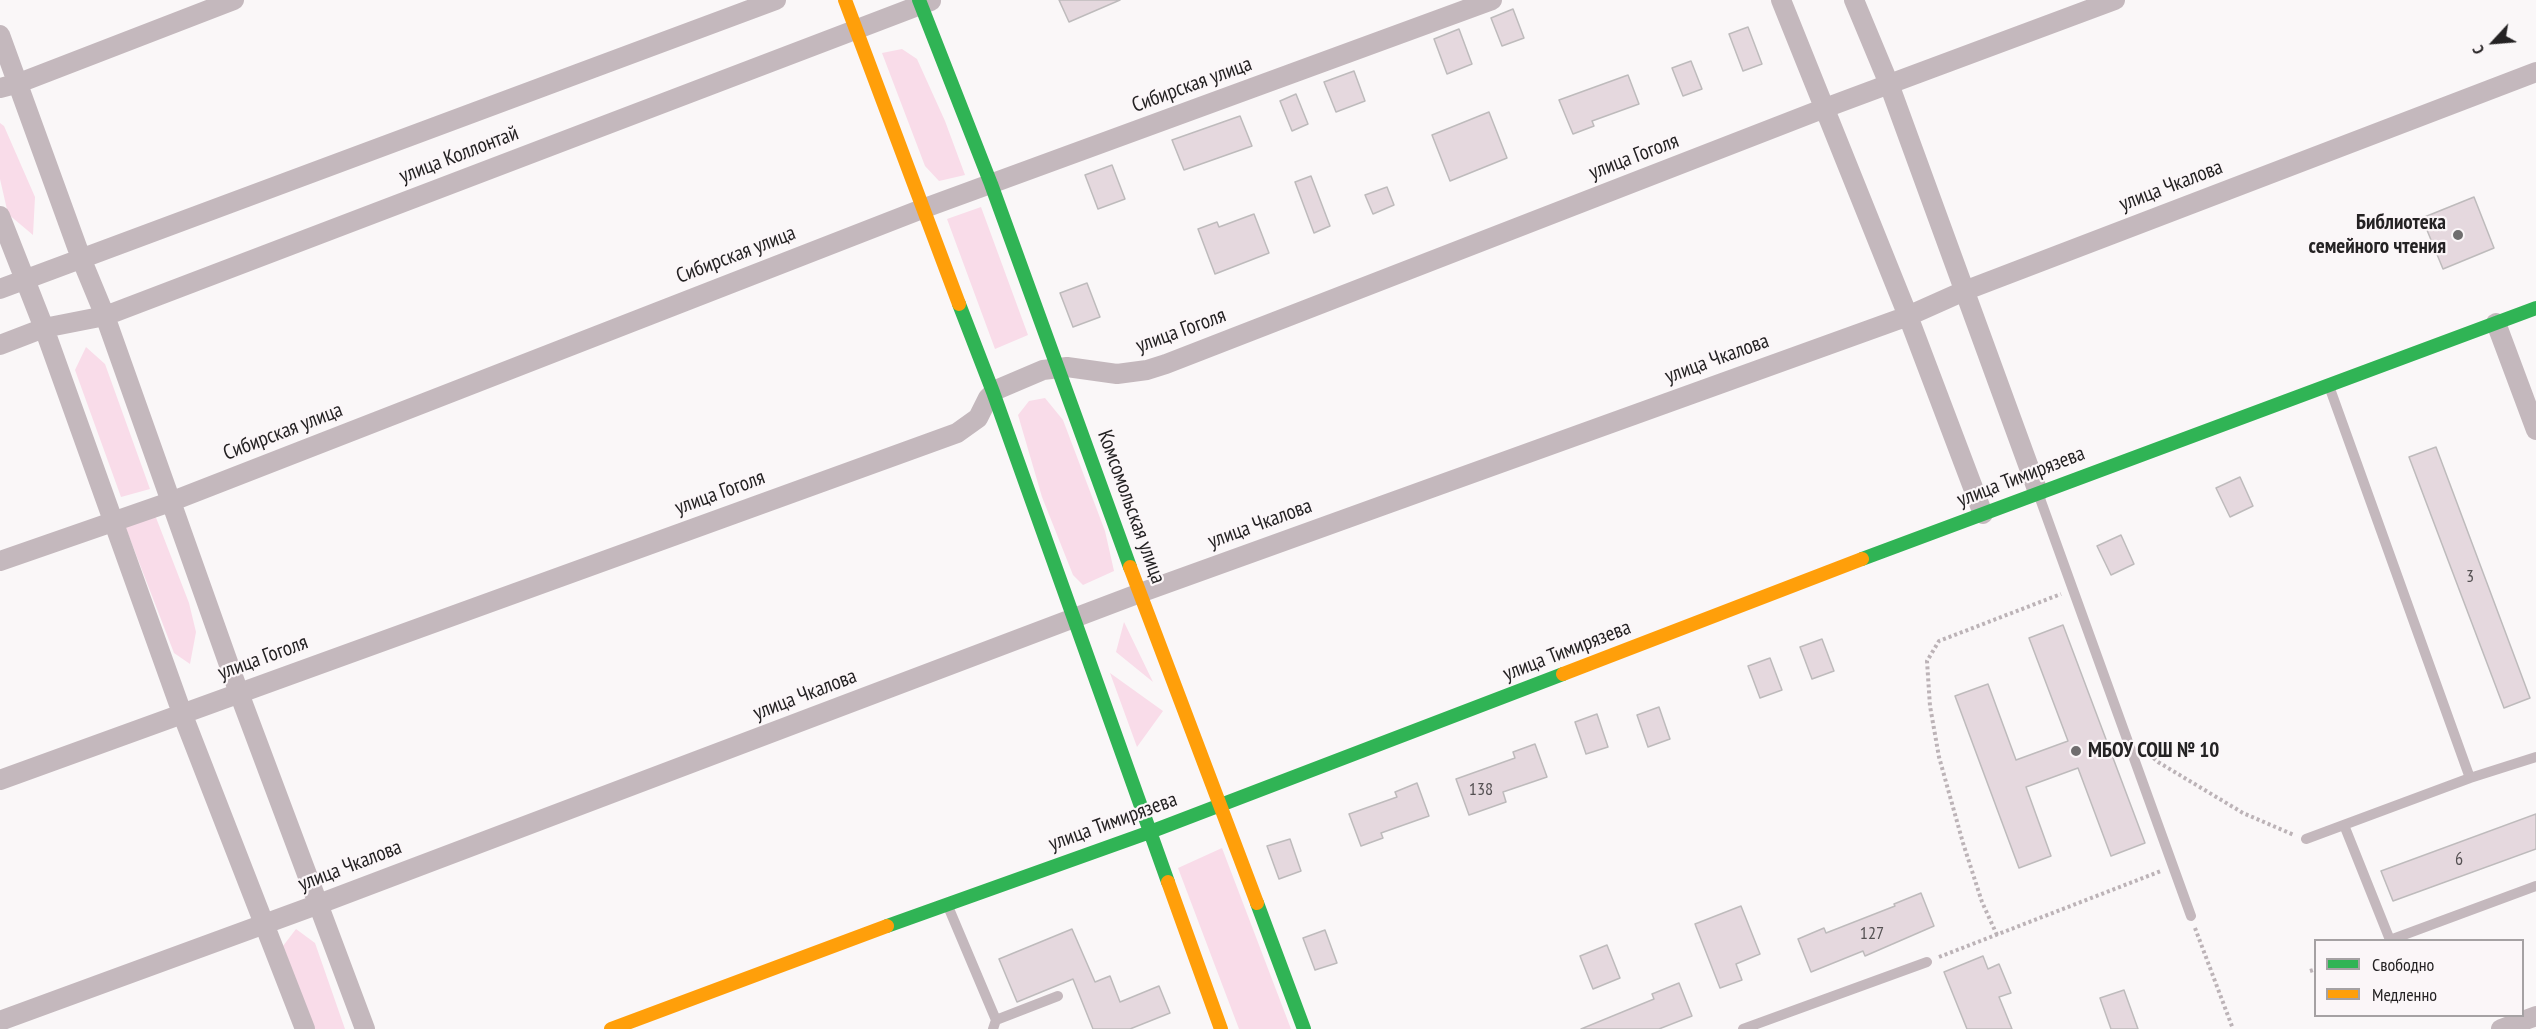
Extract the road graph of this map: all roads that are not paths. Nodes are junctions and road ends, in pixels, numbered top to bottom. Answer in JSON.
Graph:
{"nodes":[{"id":1,"x":234,"y":0,"type":"edge"},
{"id":2,"x":776,"y":0,"type":"edge"},
{"id":3,"x":845,"y":0,"type":"edge"},
{"id":4,"x":1492,"y":0,"type":"edge"},
{"id":5,"x":1781,"y":0,"type":"edge"},
{"id":6,"x":1854,"y":0,"type":"edge"},
{"id":7,"x":2115,"y":0,"type":"edge"},
{"id":8,"x":924,"y":2,"type":"edge"},
{"id":9,"x":856,"y":28,"type":"junction"},
{"id":10,"x":0,"y":35,"type":"edge"},
{"id":11,"x":2536,"y":72,"type":"edge"},
{"id":12,"x":1889,"y":84,"type":"junction"},
{"id":13,"x":9,"y":86,"type":"edge"},
{"id":14,"x":1825,"y":108,"type":"junction"},
{"id":15,"x":991,"y":184,"type":"junction"},
{"id":16,"x":922,"y":209,"type":"junction"},
{"id":17,"x":0,"y":216,"type":"edge"},
{"id":18,"x":81,"y":258,"type":"junction"},
{"id":19,"x":25,"y":279,"type":"junction"},
{"id":20,"x":0,"y":289,"type":"edge"},
{"id":21,"x":1964,"y":291,"type":"junction"},
{"id":22,"x":2536,"y":308,"type":"edge"},
{"id":23,"x":105,"y":316,"type":"junction"},
{"id":24,"x":1908,"y":316,"type":"junction"},
{"id":25,"x":2496,"y":322,"type":"junction"},
{"id":26,"x":44,"y":328,"type":"junction"},
{"id":27,"x":0,"y":345,"type":"edge"},
{"id":28,"x":1059,"y":368,"type":"junction"},
{"id":29,"x":2329,"y":385,"type":"junction"},
{"id":30,"x":993,"y":392,"type":"junction"},
{"id":31,"x":2536,"y":430,"type":"edge"},
{"id":32,"x":2038,"y":492,"type":"junction"},
{"id":33,"x":170,"y":502,"type":"junction"},
{"id":34,"x":1983,"y":514,"type":"junction"},
{"id":35,"x":114,"y":520,"type":"junction"},
{"id":36,"x":0,"y":561,"type":"edge"},
{"id":37,"x":1140,"y":593,"type":"junction"},
{"id":38,"x":1074,"y":618,"type":"junction"},
{"id":39,"x":239,"y":693,"type":"junction"},
{"id":40,"x":182,"y":713,"type":"junction"},
{"id":41,"x":2536,"y":757,"type":"edge"},
{"id":42,"x":2470,"y":778,"type":"junction"},
{"id":43,"x":0,"y":780,"type":"edge"},
{"id":44,"x":1220,"y":805,"type":"junction"},
{"id":45,"x":2344,"y":825,"type":"junction"},
{"id":46,"x":1150,"y":832,"type":"junction"},
{"id":47,"x":2306,"y":839,"type":"road end"},
{"id":48,"x":2536,"y":886,"type":"edge"},
{"id":49,"x":947,"y":903,"type":"junction"},
{"id":50,"x":319,"y":904,"type":"junction"},
{"id":51,"x":2191,"y":916,"type":"road end"},
{"id":52,"x":264,"y":924,"type":"junction"},
{"id":53,"x":2390,"y":939,"type":"edge"},
{"id":54,"x":2393,"y":939,"type":"edge"},
{"id":55,"x":1927,"y":962,"type":"road end"},
{"id":56,"x":1058,"y":996,"type":"dead end"},
{"id":57,"x":2536,"y":1016,"type":"edge"},
{"id":58,"x":0,"y":1021,"type":"edge"},
{"id":59,"x":995,"y":1024,"type":"edge"},
{"id":60,"x":305,"y":1029,"type":"edge"},
{"id":61,"x":365,"y":1029,"type":"edge"},
{"id":62,"x":612,"y":1029,"type":"edge"},
{"id":63,"x":1221,"y":1029,"type":"edge"},
{"id":64,"x":1304,"y":1029,"type":"edge"},
{"id":65,"x":1743,"y":1029,"type":"edge"},
{"id":66,"x":2501,"y":1029,"type":"edge"}],
"edges":[{"from":1,"to":13,"type":"street"},
{"from":2,"to":18,"type":"street","name":"улица Коллонтай"},
{"from":3,"to":9,"type":"street"},
{"from":4,"to":15,"type":"street","name":"Сибирская улица"},
{"from":5,"to":14,"type":"street"},
{"from":6,"to":12,"type":"street"},
{"from":7,"to":12,"type":"street","name":"улица Гоголя"},
{"from":8,"to":9,"type":"street","name":"улица Коллонтай"},
{"from":8,"to":15,"type":"street","name":"Комсомольская улица"},
{"from":9,"to":16,"type":"street"},
{"from":9,"to":23,"type":"street","name":"улица Коллонтай"},
{"from":10,"to":13,"type":"street"},
{"from":11,"to":21,"type":"street","name":"улица Чкалова"},
{"from":12,"to":14,"type":"street","name":"улица Гоголя"},
{"from":12,"to":21,"type":"street"},
{"from":13,"to":18,"type":"street"},
{"from":14,"to":24,"type":"street"},
{"from":14,"to":28,"type":"street","name":"улица Гоголя"},
{"from":15,"to":16,"type":"street","name":"Сибирская улица"},
{"from":15,"to":28,"type":"street","name":"Комсомольская улица"},
{"from":16,"to":30,"type":"street"},
{"from":16,"to":33,"type":"street","name":"Сибирская улица"},
{"from":17,"to":19,"type":"street"},
{"from":18,"to":19,"type":"street","name":"улица Коллонтай"},
{"from":18,"to":23,"type":"street"},
{"from":19,"to":20,"type":"street","name":"улица Коллонтай"},
{"from":19,"to":26,"type":"street"},
{"from":21,"to":24,"type":"street","name":"улица Чкалова"},
{"from":21,"to":32,"type":"street"},
{"from":22,"to":25,"type":"street","name":"улица Тимирязева"},
{"from":23,"to":26,"type":"street","name":"улица Коллонтай"},
{"from":23,"to":33,"type":"street"},
{"from":24,"to":34,"type":"street"},
{"from":24,"to":37,"type":"street","name":"улица Чкалова"},
{"from":25,"to":29,"type":"street","name":"улица Тимирязева"},
{"from":25,"to":31,"type":"street"},
{"from":26,"to":27,"type":"street","name":"улица Коллонтай"},
{"from":26,"to":35,"type":"street"},
{"from":28,"to":30,"type":"street","name":"улица Гоголя"},
{"from":28,"to":37,"type":"street","name":"Комсомольская улица"},
{"from":29,"to":32,"type":"street","name":"улица Тимирязева"},
{"from":29,"to":42,"type":"lane"},
{"from":30,"to":38,"type":"street"},
{"from":30,"to":39,"type":"street","name":"улица Гоголя"},
{"from":32,"to":34,"type":"street","name":"улица Тимирязева"},
{"from":32,"to":51,"type":"lane"},
{"from":33,"to":35,"type":"street","name":"Сибирская улица"},
{"from":33,"to":39,"type":"street"},
{"from":34,"to":44,"type":"street","name":"улица Тимирязева"},
{"from":35,"to":36,"type":"street","name":"Сибирская улица"},
{"from":35,"to":40,"type":"street"},
{"from":37,"to":38,"type":"street","name":"улица Чкалова"},
{"from":37,"to":44,"type":"street","name":"Комсомольская улица"},
{"from":38,"to":46,"type":"street"},
{"from":38,"to":50,"type":"street","name":"улица Чкалова"},
{"from":39,"to":40,"type":"street","name":"улица Гоголя"},
{"from":39,"to":50,"type":"street"},
{"from":40,"to":43,"type":"street","name":"улица Гоголя"},
{"from":40,"to":52,"type":"street"},
{"from":41,"to":42,"type":"lane"},
{"from":42,"to":45,"type":"lane"},
{"from":44,"to":46,"type":"street","name":"улица Тимирязева"},
{"from":44,"to":64,"type":"street","name":"Комсомольская улица"},
{"from":45,"to":47,"type":"lane"},
{"from":45,"to":53,"type":"lane"},
{"from":46,"to":49,"type":"street","name":"улица Тимирязева"},
{"from":46,"to":63,"type":"street"},
{"from":48,"to":54,"type":"lane"},
{"from":49,"to":59,"type":"lane"},
{"from":49,"to":62,"type":"street","name":"улица Тимирязева"},
{"from":50,"to":52,"type":"street","name":"улица Чкалова"},
{"from":50,"to":61,"type":"street"},
{"from":52,"to":58,"type":"street","name":"улица Чкалова"},
{"from":52,"to":60,"type":"street"},
{"from":55,"to":65,"type":"lane"},
{"from":56,"to":59,"type":"lane"},
{"from":57,"to":66,"type":"street"}]}
